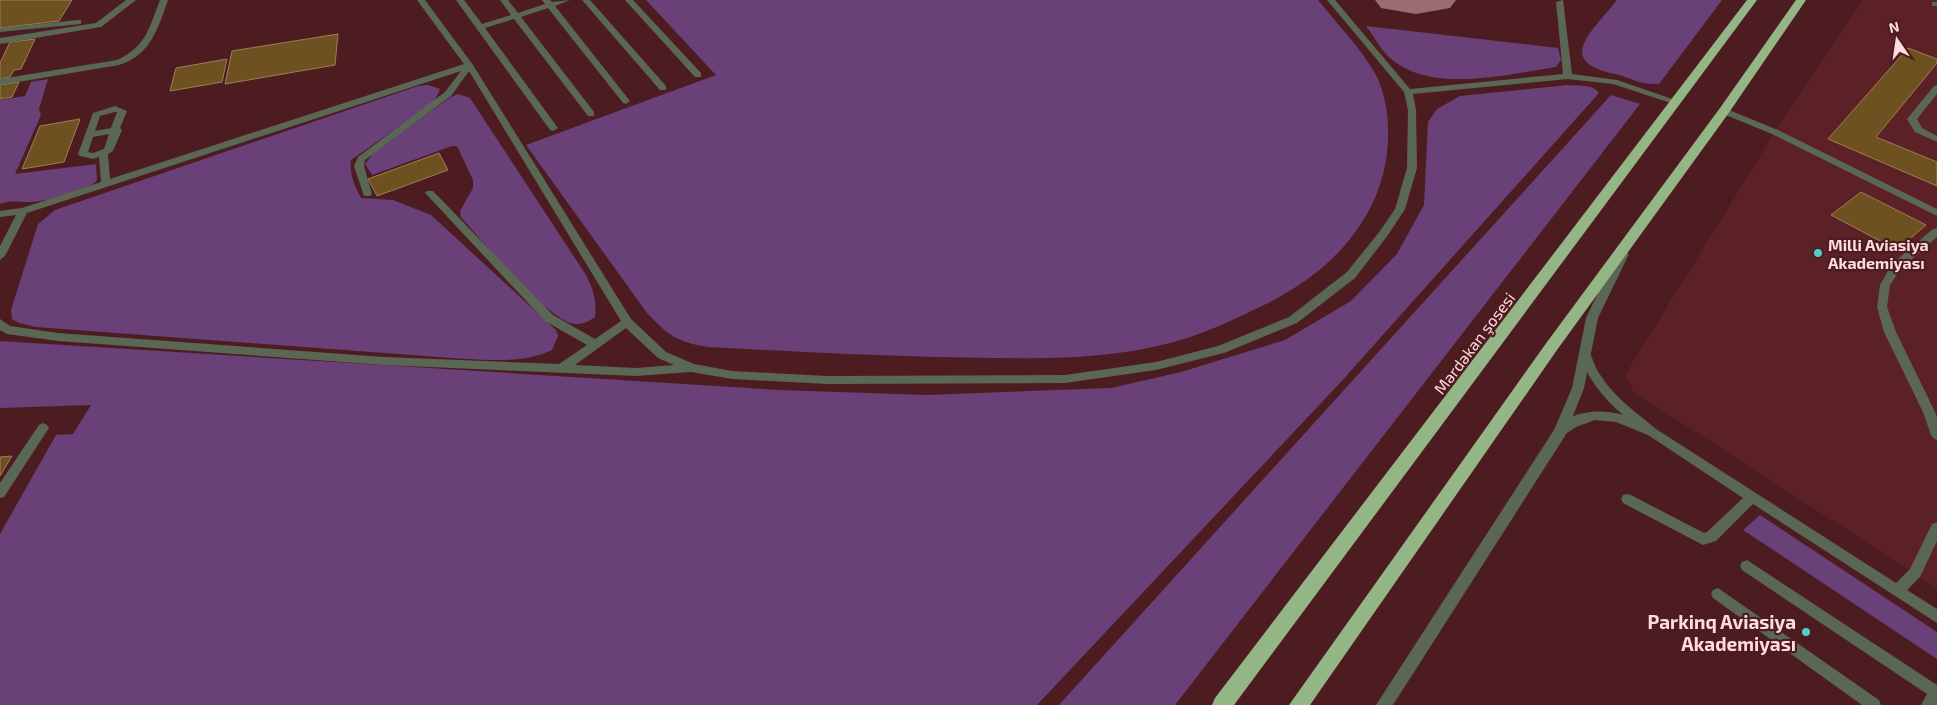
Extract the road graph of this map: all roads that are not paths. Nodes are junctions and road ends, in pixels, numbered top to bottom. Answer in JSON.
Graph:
{"nodes":[{"id":1,"x":132,"y":0,"type":"edge"},
{"id":2,"x":164,"y":0,"type":"edge"},
{"id":3,"x":421,"y":0,"type":"edge"},
{"id":4,"x":460,"y":0,"type":"edge"},
{"id":5,"x":504,"y":0,"type":"edge"},
{"id":6,"x":566,"y":0,"type":"edge"},
{"id":7,"x":586,"y":0,"type":"edge"},
{"id":8,"x":629,"y":0,"type":"edge"},
{"id":9,"x":1332,"y":0,"type":"edge"},
{"id":10,"x":1752,"y":0,"type":"edge"},
{"id":11,"x":1802,"y":0,"type":"edge"},
{"id":12,"x":548,"y":2,"type":"edge"},
{"id":13,"x":1560,"y":2,"type":"dead end"},
{"id":14,"x":516,"y":16,"type":"junction"},
{"id":15,"x":111,"y":18,"type":"junction"},
{"id":16,"x":480,"y":27,"type":"junction"},
{"id":17,"x":0,"y":30,"type":"edge"},
{"id":18,"x":0,"y":41,"type":"edge"},
{"id":19,"x":468,"y":65,"type":"junction"},
{"id":20,"x":698,"y":76,"type":"dead end"},
{"id":21,"x":1568,"y":76,"type":"junction"},
{"id":22,"x":0,"y":82,"type":"edge"},
{"id":23,"x":663,"y":88,"type":"dead end"},
{"id":24,"x":1937,"y":88,"type":"edge"},
{"id":25,"x":1408,"y":92,"type":"junction"},
{"id":26,"x":626,"y":101,"type":"dead end"},
{"id":27,"x":1677,"y":102,"type":"junction"},
{"id":28,"x":1724,"y":111,"type":"junction"},
{"id":29,"x":591,"y":114,"type":"dead end"},
{"id":30,"x":553,"y":128,"type":"dead end"},
{"id":31,"x":117,"y":130,"type":"junction"},
{"id":32,"x":90,"y":135,"type":"junction"},
{"id":33,"x":1937,"y":139,"type":"edge"},
{"id":34,"x":103,"y":154,"type":"junction"},
{"id":35,"x":106,"y":184,"type":"junction"},
{"id":36,"x":430,"y":193,"type":"dead end"},
{"id":37,"x":367,"y":194,"type":"dead end"},
{"id":38,"x":23,"y":211,"type":"junction"},
{"id":39,"x":1937,"y":213,"type":"edge"},
{"id":40,"x":0,"y":214,"type":"edge"},
{"id":41,"x":1937,"y":231,"type":"edge"},
{"id":42,"x":1630,"y":240,"type":"junction"},
{"id":43,"x":0,"y":256,"type":"edge"},
{"id":44,"x":627,"y":322,"type":"junction"},
{"id":45,"x":0,"y":323,"type":"edge"},
{"id":46,"x":596,"y":345,"type":"junction"},
{"id":47,"x":1585,"y":354,"type":"junction"},
{"id":48,"x":692,"y":368,"type":"junction"},
{"id":49,"x":561,"y":369,"type":"junction"},
{"id":50,"x":43,"y":428,"type":"dead end"},
{"id":51,"x":1560,"y":432,"type":"junction"},
{"id":52,"x":1652,"y":432,"type":"junction"},
{"id":53,"x":1937,"y":435,"type":"edge"},
{"id":54,"x":0,"y":493,"type":"edge"},
{"id":55,"x":1751,"y":498,"type":"junction"},
{"id":56,"x":1627,"y":499,"type":"dead end"},
{"id":57,"x":1937,"y":528,"type":"edge"},
{"id":58,"x":1746,"y":566,"type":"dead end"},
{"id":59,"x":1897,"y":591,"type":"junction"},
{"id":60,"x":1718,"y":594,"type":"dead end"},
{"id":61,"x":1937,"y":617,"type":"edge"},
{"id":62,"x":1937,"y":693,"type":"edge"},
{"id":63,"x":1222,"y":705,"type":"edge"},
{"id":64,"x":1299,"y":705,"type":"edge"},
{"id":65,"x":1384,"y":705,"type":"edge"},
{"id":66,"x":1874,"y":705,"type":"edge"},
{"id":67,"x":1928,"y":705,"type":"edge"}],
"edges":[{"from":1,"to":15,"type":"lane"},
{"from":2,"to":22,"type":"lane"},
{"from":3,"to":19,"type":"lane"},
{"from":4,"to":16,"type":"lane"},
{"from":5,"to":14,"type":"lane"},
{"from":6,"to":12,"type":"lane"},
{"from":7,"to":23,"type":"lane"},
{"from":8,"to":20,"type":"lane"},
{"from":9,"to":25,"type":"lane"},
{"from":10,"to":27,"type":"highway","name":"Mərdəkan şosesi"},
{"from":11,"to":28,"type":"highway"},
{"from":12,"to":14,"type":"lane"},
{"from":12,"to":26,"type":"lane"},
{"from":13,"to":21,"type":"lane"},
{"from":14,"to":16,"type":"lane"},
{"from":14,"to":29,"type":"lane"},
{"from":15,"to":17,"type":"lane"},
{"from":15,"to":18,"type":"lane"},
{"from":16,"to":30,"type":"lane"},
{"from":19,"to":35,"type":"lane"},
{"from":19,"to":37,"type":"lane"},
{"from":19,"to":44,"type":"lane"},
{"from":21,"to":25,"type":"lane"},
{"from":21,"to":27,"type":"lane"},
{"from":24,"to":33,"type":"lane"},
{"from":25,"to":48,"type":"lane"},
{"from":27,"to":63,"type":"highway","name":"Mərdəkan şosesi"},
{"from":28,"to":39,"type":"lane"},
{"from":28,"to":42,"type":"highway"},
{"from":31,"to":32,"type":"lane"},
{"from":31,"to":32,"type":"lane"},
{"from":31,"to":34,"type":"lane"},
{"from":32,"to":34,"type":"lane"},
{"from":34,"to":35,"type":"lane"},
{"from":35,"to":38,"type":"lane"},
{"from":36,"to":46,"type":"lane"},
{"from":38,"to":40,"type":"lane"},
{"from":38,"to":43,"type":"lane"},
{"from":41,"to":53,"type":"lane"},
{"from":42,"to":47,"type":"street"},
{"from":42,"to":64,"type":"highway"},
{"from":44,"to":46,"type":"lane"},
{"from":44,"to":48,"type":"lane"},
{"from":45,"to":49,"type":"lane"},
{"from":46,"to":49,"type":"lane"},
{"from":47,"to":51,"type":"street"},
{"from":47,"to":52,"type":"lane"},
{"from":48,"to":49,"type":"lane"},
{"from":50,"to":54,"type":"lane"},
{"from":51,"to":52,"type":"lane"},
{"from":51,"to":65,"type":"street"},
{"from":52,"to":55,"type":"lane"},
{"from":55,"to":56,"type":"lane"},
{"from":55,"to":59,"type":"lane"},
{"from":57,"to":59,"type":"lane"},
{"from":58,"to":62,"type":"lane"},
{"from":59,"to":61,"type":"lane"},
{"from":60,"to":66,"type":"lane"},
{"from":62,"to":67,"type":"lane"}]}
